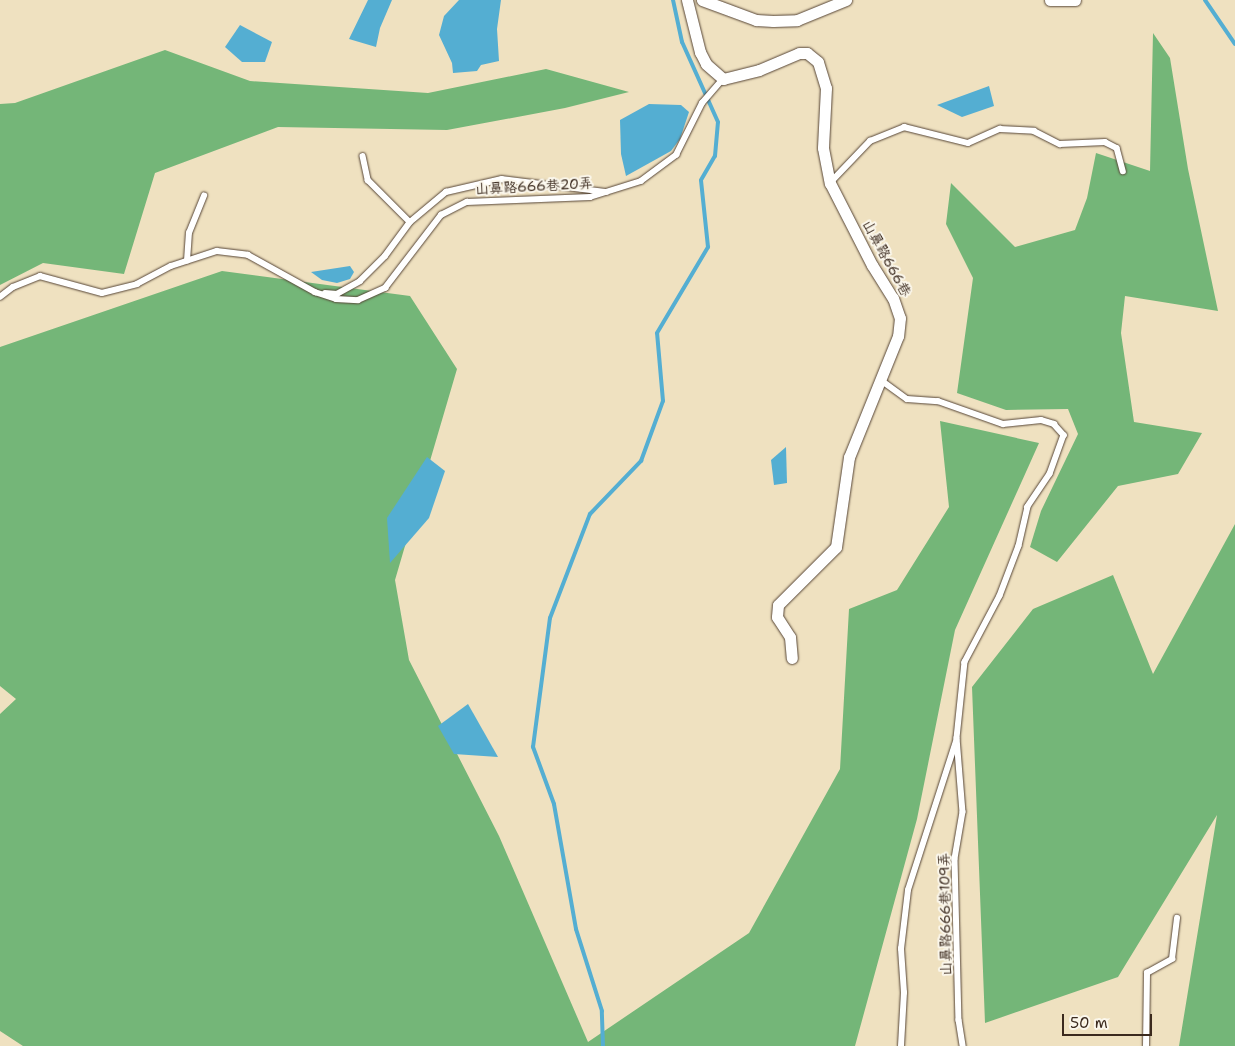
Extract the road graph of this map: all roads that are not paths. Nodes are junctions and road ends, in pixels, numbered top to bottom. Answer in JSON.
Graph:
{"nodes":[{"id":1,"x":687,"y":0,"type":"edge"},
{"id":2,"x":702,"y":0,"type":"edge"},
{"id":3,"x":846,"y":0,"type":"edge"},
{"id":4,"x":1050,"y":0,"type":"edge"},
{"id":5,"x":1075,"y":0,"type":"edge"},
{"id":6,"x":722,"y":79,"type":"junction"},
{"id":7,"x":363,"y":156,"type":"dead end"},
{"id":8,"x":1123,"y":171,"type":"dead end"},
{"id":9,"x":830,"y":183,"type":"junction"},
{"id":10,"x":610,"y":192,"type":"junction"},
{"id":11,"x":204,"y":196,"type":"dead end"},
{"id":12,"x":410,"y":222,"type":"junction"},
{"id":13,"x":187,"y":261,"type":"junction"},
{"id":14,"x":315,"y":292,"type":"junction"},
{"id":15,"x":0,"y":297,"type":"edge"},
{"id":16,"x":881,"y":380,"type":"junction"},
{"id":17,"x":792,"y":658,"type":"dead end"},
{"id":18,"x":957,"y":738,"type":"junction"},
{"id":19,"x":1177,"y":918,"type":"dead end"},
{"id":20,"x":901,"y":1046,"type":"edge"},
{"id":21,"x":963,"y":1046,"type":"edge"},
{"id":22,"x":1146,"y":1046,"type":"edge"}],
"edges":[{"from":1,"to":6,"type":"street"},
{"from":2,"to":3,"type":"street"},
{"from":4,"to":5,"type":"street"},
{"from":6,"to":9,"type":"street","name":"山鼻路666巷"},
{"from":6,"to":10,"type":"lane","name":"山鼻路666巷20弄"},
{"from":7,"to":12,"type":"lane"},
{"from":8,"to":9,"type":"lane"},
{"from":9,"to":16,"type":"street","name":"山鼻路666巷"},
{"from":10,"to":12,"type":"lane"},
{"from":10,"to":14,"type":"lane","name":"山鼻路666巷20弄"},
{"from":11,"to":13,"type":"lane"},
{"from":12,"to":14,"type":"lane"},
{"from":13,"to":14,"type":"lane","name":"山鼻路666巷20弄"},
{"from":13,"to":15,"type":"lane","name":"山鼻路666巷20弄"},
{"from":16,"to":17,"type":"street","name":"山鼻路666巷"},
{"from":16,"to":18,"type":"lane","name":"山鼻路666巷109弄"},
{"from":18,"to":20,"type":"lane"},
{"from":18,"to":21,"type":"lane","name":"山鼻路666巷109弄"},
{"from":19,"to":22,"type":"lane"}]}
